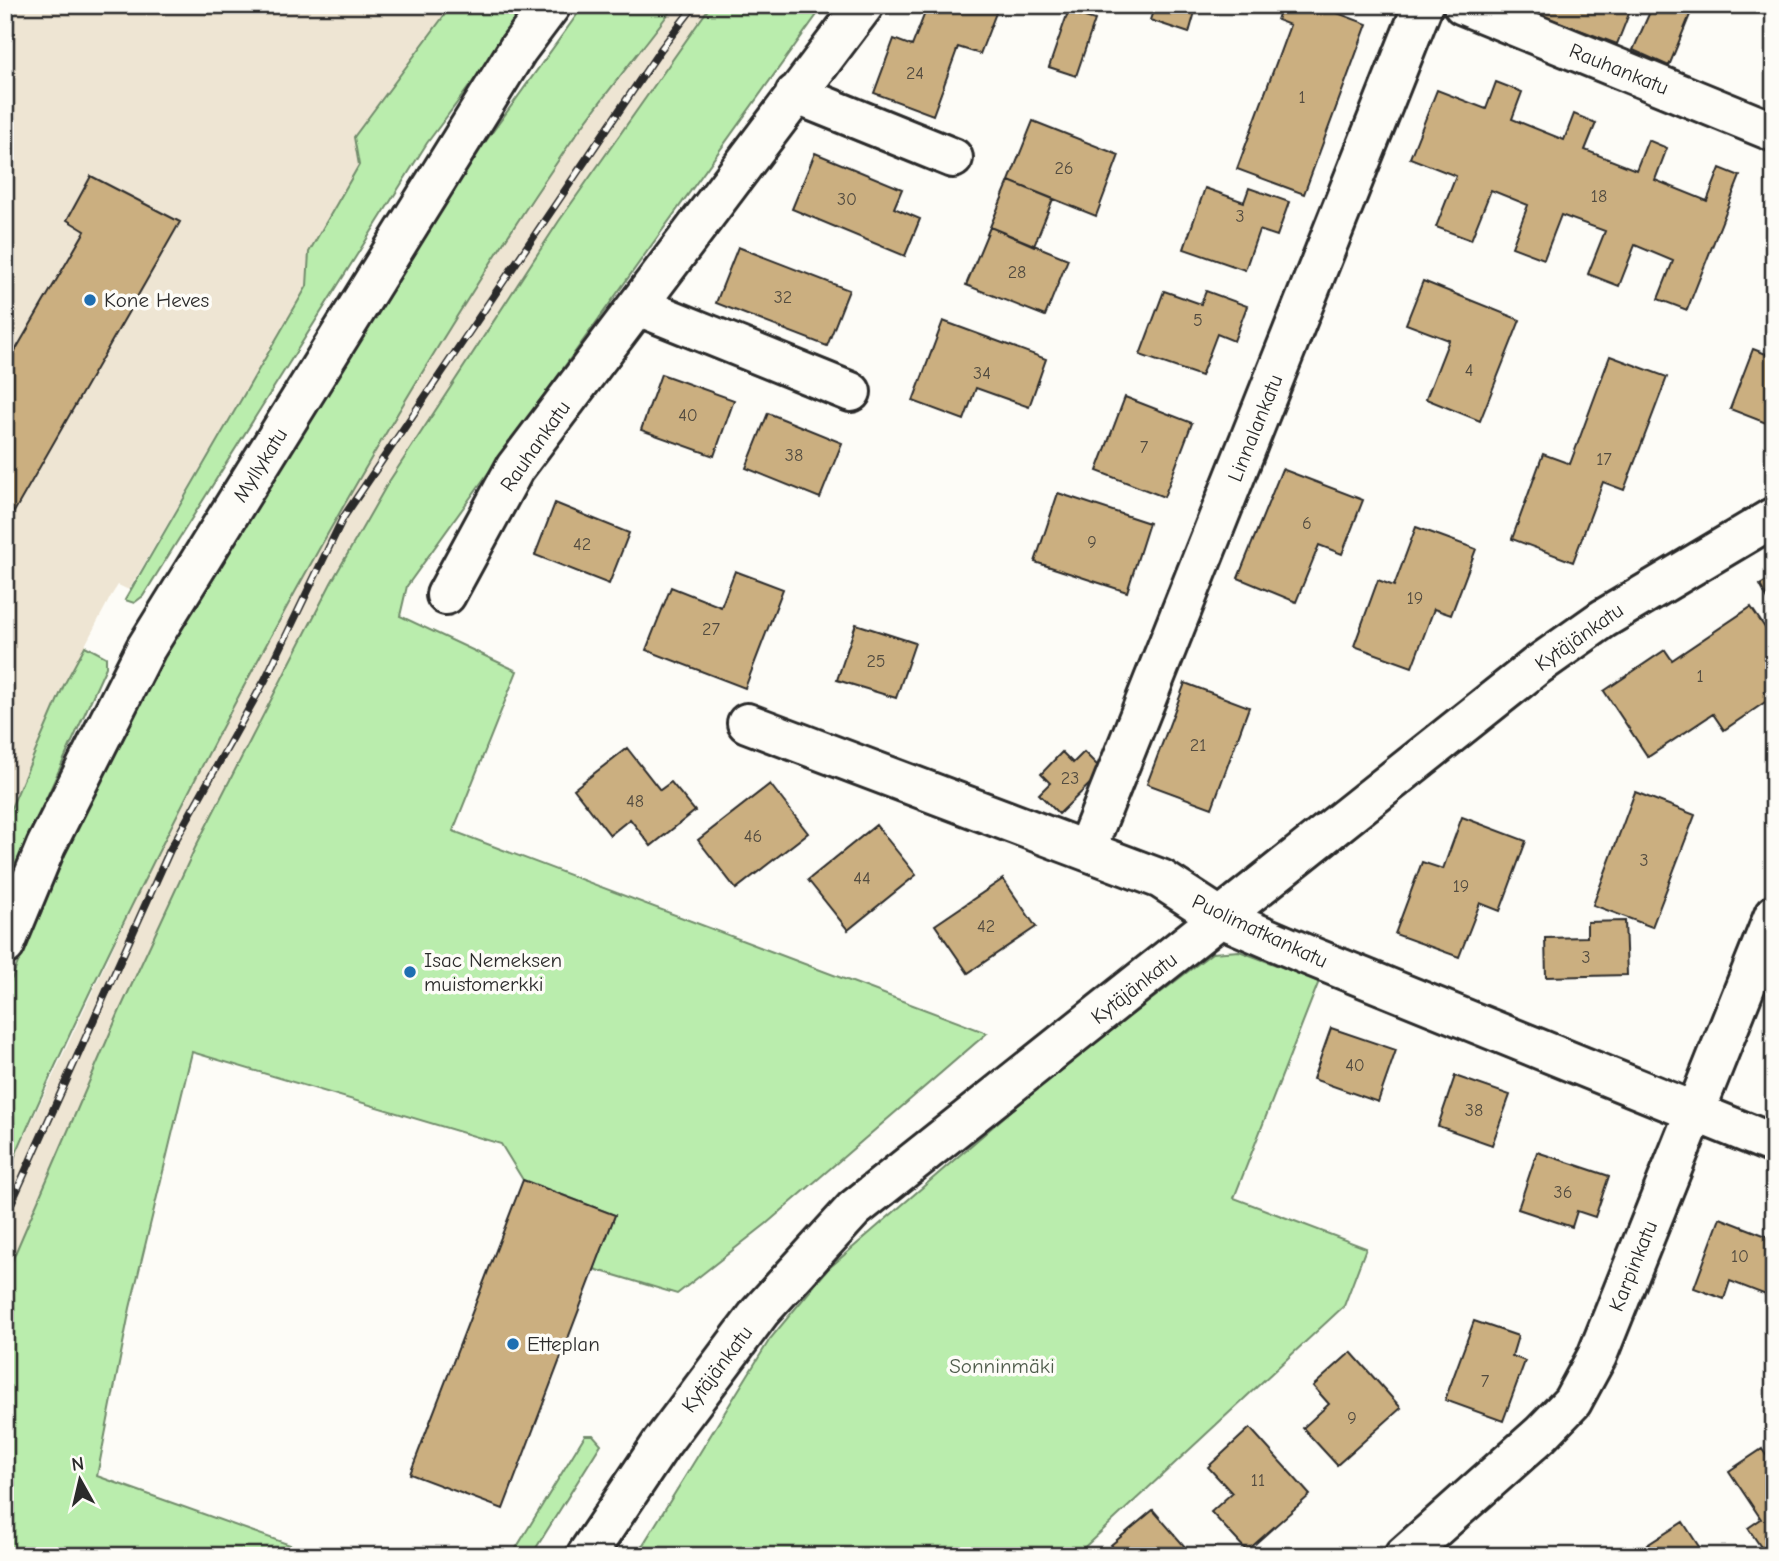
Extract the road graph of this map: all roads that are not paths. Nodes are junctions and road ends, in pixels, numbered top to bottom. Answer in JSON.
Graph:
{"nodes":[{"id":1,"x":551,"y":5,"type":"edge"},
{"id":2,"x":864,"y":5,"type":"edge"},
{"id":3,"x":1423,"y":5,"type":"edge"},
{"id":4,"x":1463,"y":5,"type":"edge"},
{"id":5,"x":795,"y":94,"type":"junction"},
{"id":6,"x":1774,"y":132,"type":"edge"},
{"id":7,"x":953,"y":158,"type":"dead end"},
{"id":8,"x":638,"y":306,"type":"junction"},
{"id":9,"x":851,"y":392,"type":"dead end"},
{"id":10,"x":1774,"y":517,"type":"edge"},
{"id":11,"x":446,"y":595,"type":"dead end"},
{"id":12,"x":747,"y":723,"type":"dead end"},
{"id":13,"x":1086,"y":850,"type":"junction"},
{"id":14,"x":1774,"y":915,"type":"edge"},
{"id":15,"x":1222,"y":918,"type":"junction"},
{"id":16,"x":5,"y":945,"type":"edge"},
{"id":17,"x":1695,"y":1113,"type":"junction"},
{"id":18,"x":1774,"y":1144,"type":"edge"},
{"id":19,"x":586,"y":1556,"type":"edge"},
{"id":20,"x":1404,"y":1556,"type":"edge"}],
"edges":[{"from":1,"to":16,"type":"street","name":"Myllykatu"},
{"from":2,"to":5,"type":"street","name":"Rauhankatu"},
{"from":3,"to":13,"type":"street","name":"Linnalankatu"},
{"from":4,"to":6,"type":"street","name":"Rauhankatu"},
{"from":5,"to":7,"type":"street"},
{"from":5,"to":8,"type":"street","name":"Rauhankatu"},
{"from":8,"to":9,"type":"street"},
{"from":8,"to":11,"type":"street","name":"Rauhankatu"},
{"from":10,"to":15,"type":"street","name":"Kytäjänkatu"},
{"from":12,"to":13,"type":"street","name":"Puolimatkankatu"},
{"from":13,"to":15,"type":"street","name":"Puolimatkankatu"},
{"from":14,"to":17,"type":"street","name":"Karpinkatu"},
{"from":15,"to":17,"type":"street","name":"Puolimatkankatu"},
{"from":15,"to":19,"type":"street","name":"Kytäjänkatu"},
{"from":17,"to":18,"type":"street","name":"Puolimatkankatu"},
{"from":17,"to":20,"type":"street","name":"Karpinkatu"}]}
